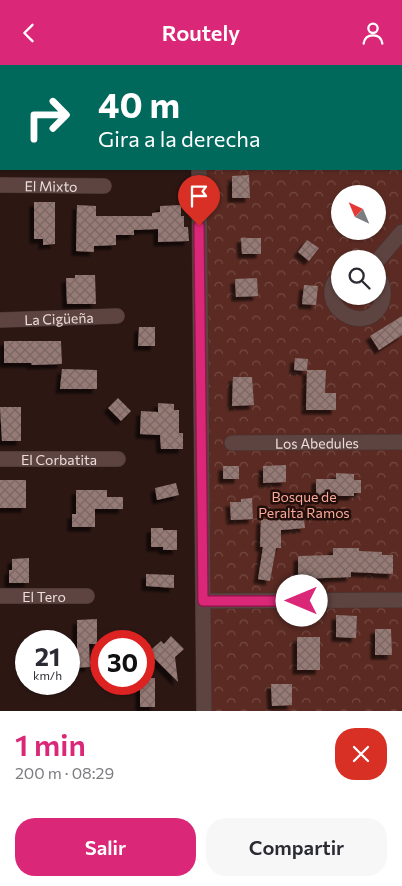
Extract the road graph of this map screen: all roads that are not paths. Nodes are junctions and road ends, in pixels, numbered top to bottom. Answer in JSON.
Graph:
{"nodes":[{"id":1,"x":199,"y":170,"type":"edge"},
{"id":2,"x":0,"y":185,"type":"edge"},
{"id":3,"x":104,"y":186,"type":"dead end"},
{"id":4,"x":402,"y":232,"type":"edge"},
{"id":5,"x":386,"y":251,"type":"edge"},
{"id":6,"x":335,"y":305,"type":"edge"},
{"id":7,"x":380,"y":305,"type":"edge"},
{"id":8,"x":117,"y":316,"type":"dead end"},
{"id":9,"x":0,"y":320,"type":"edge"},
{"id":10,"x":402,"y":442,"type":"edge"},
{"id":11,"x":232,"y":443,"type":"dead end"},
{"id":12,"x":0,"y":459,"type":"edge"},
{"id":13,"x":118,"y":459,"type":"dead end"},
{"id":14,"x":0,"y":596,"type":"edge"},
{"id":15,"x":87,"y":596,"type":"dead end"},
{"id":16,"x":402,"y":600,"type":"edge"},
{"id":17,"x":203,"y":601,"type":"junction"},
{"id":18,"x":204,"y":711,"type":"edge"}],
"edges":[{"from":1,"to":17,"type":"street"},
{"from":2,"to":3,"type":"street","name":"El Mixto"},
{"from":4,"to":5,"type":"street"},
{"from":6,"to":7,"type":"street"},
{"from":8,"to":9,"type":"street","name":"La Cigüeña"},
{"from":10,"to":11,"type":"street","name":"Los Abedules"},
{"from":12,"to":13,"type":"street","name":"El Corbatita"},
{"from":14,"to":15,"type":"street","name":"El Tero"},
{"from":16,"to":17,"type":"street"},
{"from":17,"to":18,"type":"street"}]}
